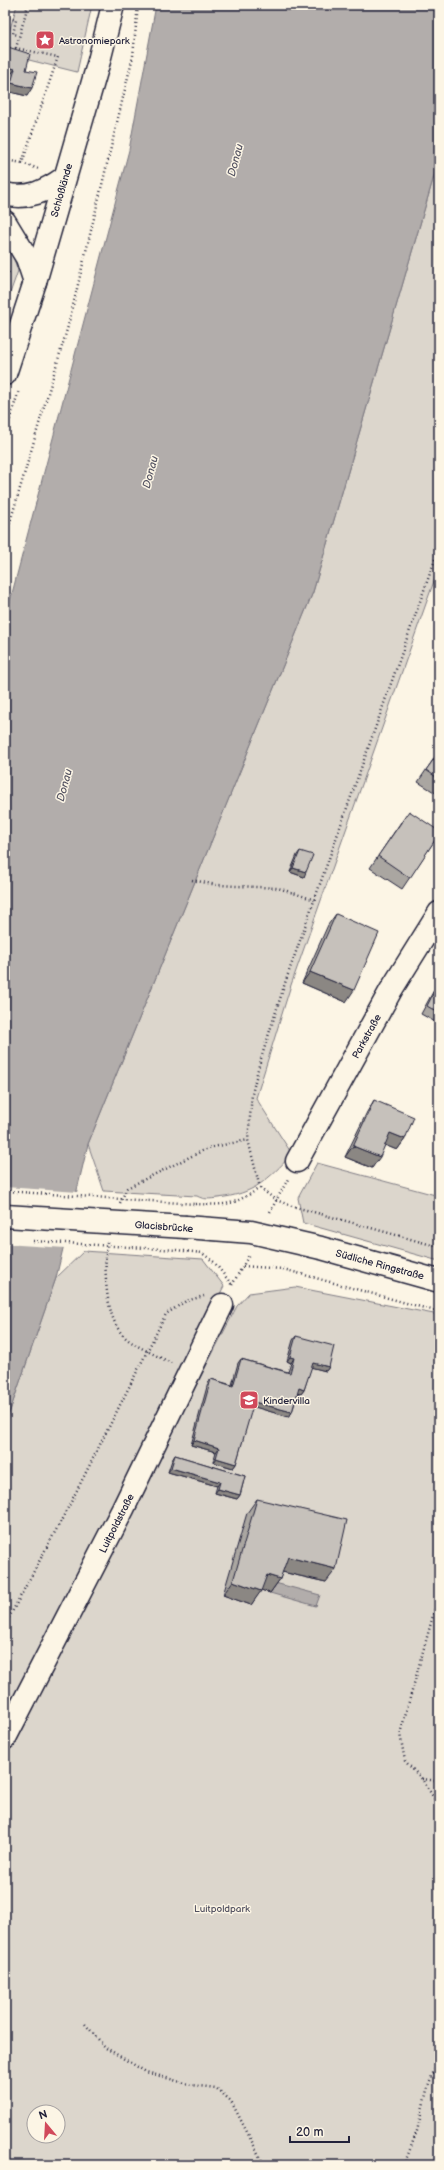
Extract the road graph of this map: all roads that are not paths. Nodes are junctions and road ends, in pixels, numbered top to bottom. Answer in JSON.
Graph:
{"nodes":[{"id":1,"x":113,"y":5,"type":"edge"},
{"id":2,"x":64,"y":178,"type":"junction"},
{"id":3,"x":5,"y":194,"type":"edge"},
{"id":4,"x":5,"y":222,"type":"edge"},
{"id":5,"x":35,"y":282,"type":"junction"},
{"id":6,"x":5,"y":374,"type":"edge"},
{"id":7,"x":439,"y":913,"type":"edge"},
{"id":8,"x":297,"y":1161,"type":"dead end"},
{"id":9,"x":5,"y":1216,"type":"edge"},
{"id":10,"x":321,"y":1248,"type":"joint"},
{"id":11,"x":439,"y":1281,"type":"edge"},
{"id":12,"x":215,"y":1300,"type":"road end"},
{"id":13,"x":5,"y":1738,"type":"edge"}],
"edges":[{"from":1,"to":2,"type":"street","name":"Schloßlände"},
{"from":2,"to":3,"type":"street"},
{"from":2,"to":5,"type":"street","name":"Schloßlände"},
{"from":4,"to":5,"type":"street"},
{"from":5,"to":6,"type":"street","name":"Schloßlände"},
{"from":7,"to":8,"type":"street","name":"Parkstraße"},
{"from":9,"to":10,"type":"street","name":"Glacisbrücke","bridge":true},
{"from":10,"to":11,"type":"street","name":"Südliche Ringstraße"},
{"from":12,"to":13,"type":"street","name":"Luitpoldstraße"}]}
